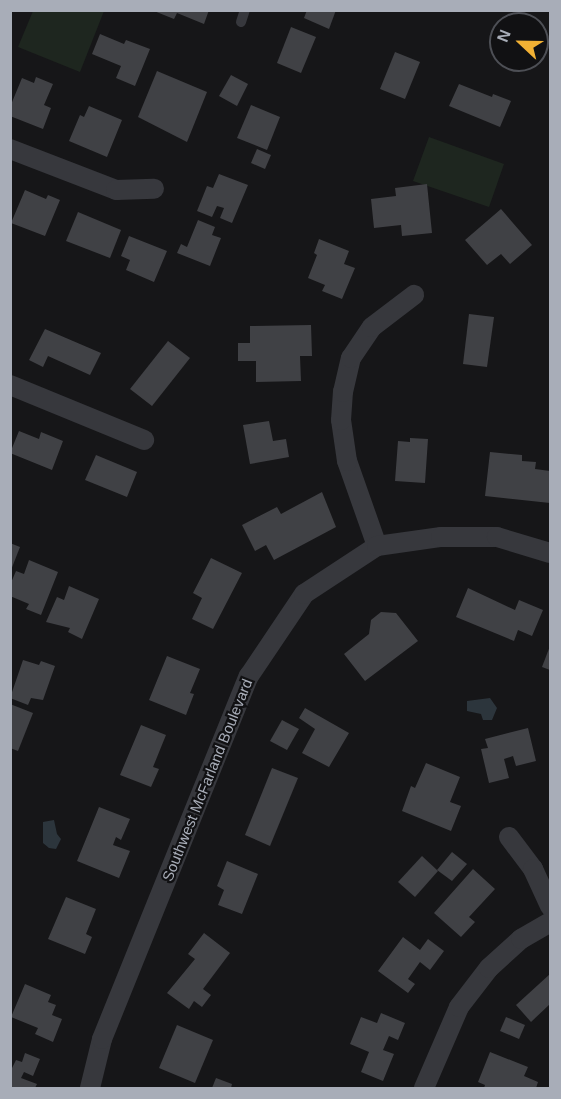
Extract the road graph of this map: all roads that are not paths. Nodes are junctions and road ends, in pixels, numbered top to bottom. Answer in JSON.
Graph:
{"nodes":[{"id":1,"x":245,"y":10,"type":"edge"},
{"id":2,"x":241,"y":22,"type":"dead end"},
{"id":3,"x":10,"y":149,"type":"edge"},
{"id":4,"x":154,"y":189,"type":"dead end"},
{"id":5,"x":414,"y":295,"type":"dead end"},
{"id":6,"x":10,"y":385,"type":"edge"},
{"id":7,"x":144,"y":440,"type":"dead end"},
{"id":8,"x":377,"y":546,"type":"junction"},
{"id":9,"x":550,"y":553,"type":"edge"},
{"id":10,"x":509,"y":837,"type":"dead end"},
{"id":11,"x":550,"y":906,"type":"edge"},
{"id":12,"x":550,"y":922,"type":"edge"},
{"id":13,"x":90,"y":1089,"type":"edge"},
{"id":14,"x":424,"y":1089,"type":"edge"}],
"edges":[{"from":1,"to":2,"type":"lane"},
{"from":3,"to":4,"type":"street"},
{"from":5,"to":8,"type":"street"},
{"from":6,"to":7,"type":"street"},
{"from":8,"to":9,"type":"street","name":"Southwest McFarland Boulevard"},
{"from":8,"to":13,"type":"street","name":"Southwest McFarland Boulevard"},
{"from":10,"to":11,"type":"street"},
{"from":12,"to":14,"type":"street"}]}
